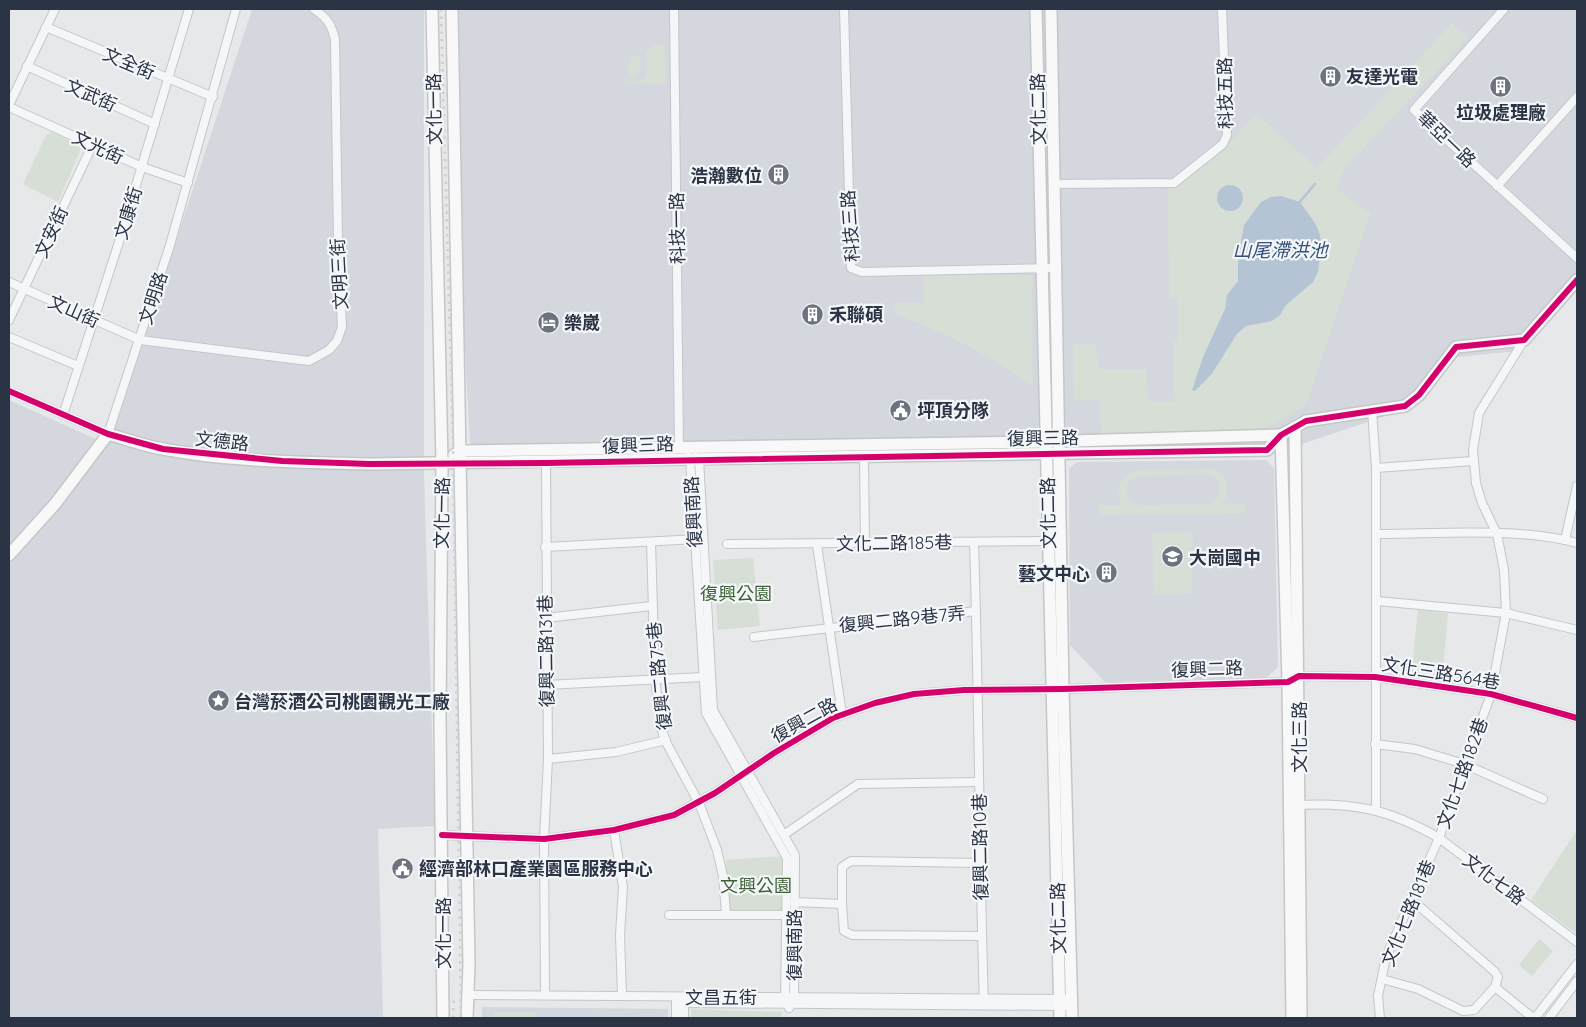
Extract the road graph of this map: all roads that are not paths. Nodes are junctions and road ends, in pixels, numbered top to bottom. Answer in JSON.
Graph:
{"nodes":[{"id":1,"x":55,"y":9,"type":"edge"},
{"id":2,"x":189,"y":9,"type":"edge"},
{"id":3,"x":236,"y":9,"type":"edge"},
{"id":4,"x":314,"y":9,"type":"edge"},
{"id":5,"x":432,"y":9,"type":"edge"},
{"id":6,"x":452,"y":9,"type":"edge"},
{"id":7,"x":674,"y":9,"type":"edge"},
{"id":8,"x":844,"y":9,"type":"edge"},
{"id":9,"x":1036,"y":9,"type":"edge"},
{"id":10,"x":1051,"y":9,"type":"edge"},
{"id":11,"x":1222,"y":9,"type":"edge"},
{"id":12,"x":1504,"y":9,"type":"edge"},
{"id":13,"x":46,"y":27,"type":"junction"},
{"id":14,"x":27,"y":66,"type":"junction"},
{"id":15,"x":169,"y":80,"type":"junction"},
{"id":16,"x":213,"y":97,"type":"junction"},
{"id":17,"x":1577,"y":97,"type":"edge"},
{"id":18,"x":9,"y":106,"type":"edge"},
{"id":19,"x":155,"y":124,"type":"junction"},
{"id":20,"x":93,"y":144,"type":"junction"},
{"id":21,"x":142,"y":167,"type":"junction"},
{"id":22,"x":188,"y":183,"type":"junction"},
{"id":23,"x":1054,"y":184,"type":"junction"},
{"id":24,"x":1497,"y":186,"type":"junction"},
{"id":25,"x":1577,"y":258,"type":"edge"},
{"id":26,"x":1056,"y":268,"type":"junction"},
{"id":27,"x":1041,"y":269,"type":"junction"},
{"id":28,"x":1577,"y":280,"type":"edge"},
{"id":29,"x":9,"y":282,"type":"edge"},
{"id":30,"x":24,"y":289,"type":"junction"},
{"id":31,"x":94,"y":319,"type":"junction"},
{"id":32,"x":9,"y":320,"type":"edge"},
{"id":33,"x":9,"y":337,"type":"edge"},
{"id":34,"x":140,"y":340,"type":"junction"},
{"id":35,"x":1524,"y":340,"type":"junction"},
{"id":36,"x":78,"y":366,"type":"junction"},
{"id":37,"x":9,"y":391,"type":"edge"},
{"id":38,"x":1372,"y":410,"type":"junction"},
{"id":39,"x":63,"y":415,"type":"junction"},
{"id":40,"x":1295,"y":427,"type":"junction"},
{"id":41,"x":108,"y":434,"type":"junction"},
{"id":42,"x":1281,"y":436,"type":"junction"},
{"id":43,"x":1047,"y":447,"type":"junction"},
{"id":44,"x":1060,"y":447,"type":"junction"},
{"id":45,"x":679,"y":448,"type":"junction"},
{"id":46,"x":788,"y":452,"type":"junction"},
{"id":47,"x":461,"y":456,"type":"junction"},
{"id":48,"x":864,"y":457,"type":"junction"},
{"id":49,"x":695,"y":459,"type":"junction"},
{"id":50,"x":1473,"y":461,"type":"junction"},
{"id":51,"x":442,"y":462,"type":"junction"},
{"id":52,"x":546,"y":463,"type":"junction"},
{"id":53,"x":1376,"y":468,"type":"junction"},
{"id":54,"x":1577,"y":486,"type":"edge"},
{"id":55,"x":1376,"y":534,"type":"junction"},
{"id":56,"x":1497,"y":534,"type":"junction"},
{"id":57,"x":695,"y":539,"type":"junction"},
{"id":58,"x":705,"y":539,"type":"junction"},
{"id":59,"x":1565,"y":540,"type":"junction"},
{"id":60,"x":1049,"y":541,"type":"junction"},
{"id":61,"x":1061,"y":541,"type":"junction"},
{"id":62,"x":651,"y":542,"type":"junction"},
{"id":63,"x":974,"y":542,"type":"junction"},
{"id":64,"x":1577,"y":543,"type":"edge"},
{"id":65,"x":727,"y":544,"type":"dead end"},
{"id":66,"x":818,"y":544,"type":"junction"},
{"id":67,"x":865,"y":544,"type":"junction"},
{"id":68,"x":545,"y":547,"type":"junction"},
{"id":69,"x":9,"y":556,"type":"edge"},
{"id":70,"x":1377,"y":601,"type":"junction"},
{"id":71,"x":651,"y":606,"type":"junction"},
{"id":72,"x":976,"y":611,"type":"junction"},
{"id":73,"x":1506,"y":613,"type":"junction"},
{"id":74,"x":546,"y":618,"type":"junction"},
{"id":75,"x":828,"y":627,"type":"junction"},
{"id":76,"x":1577,"y":630,"type":"edge"},
{"id":77,"x":754,"y":636,"type":"dead end"},
{"id":78,"x":703,"y":677,"type":"junction"},
{"id":79,"x":1375,"y":678,"type":"junction"},
{"id":80,"x":1293,"y":679,"type":"junction"},
{"id":81,"x":655,"y":680,"type":"junction"},
{"id":82,"x":546,"y":685,"type":"junction"},
{"id":83,"x":979,"y":689,"type":"junction"},
{"id":84,"x":1058,"y":689,"type":"junction"},
{"id":85,"x":1491,"y":694,"type":"junction"},
{"id":86,"x":842,"y":714,"type":"junction"},
{"id":87,"x":1577,"y":718,"type":"edge"},
{"id":88,"x":666,"y":740,"type":"junction"},
{"id":89,"x":1375,"y":744,"type":"junction"},
{"id":90,"x":731,"y":749,"type":"junction"},
{"id":91,"x":548,"y":759,"type":"junction"},
{"id":92,"x":1464,"y":764,"type":"junction"},
{"id":93,"x":745,"y":773,"type":"junction"},
{"id":94,"x":978,"y":782,"type":"junction"},
{"id":95,"x":1543,"y":799,"type":"dead end"},
{"id":96,"x":698,"y":803,"type":"junction"},
{"id":97,"x":1295,"y":805,"type":"junction"},
{"id":98,"x":1376,"y":809,"type":"junction"},
{"id":99,"x":614,"y":830,"type":"junction"},
{"id":100,"x":442,"y":834,"type":"junction"},
{"id":101,"x":785,"y":834,"type":"junction"},
{"id":102,"x":466,"y":835,"type":"junction"},
{"id":103,"x":1439,"y":838,"type":"junction"},
{"id":104,"x":544,"y":839,"type":"junction"},
{"id":105,"x":980,"y":863,"type":"junction"},
{"id":106,"x":1410,"y":899,"type":"junction"},
{"id":107,"x":794,"y":902,"type":"junction"},
{"id":108,"x":842,"y":904,"type":"junction"},
{"id":109,"x":726,"y":914,"type":"junction"},
{"id":110,"x":790,"y":915,"type":"junction"},
{"id":111,"x":668,"y":916,"type":"dead end"},
{"id":112,"x":982,"y":936,"type":"junction"},
{"id":113,"x":1577,"y":942,"type":"edge"},
{"id":114,"x":1577,"y":964,"type":"edge"},
{"id":115,"x":1382,"y":979,"type":"junction"},
{"id":116,"x":1577,"y":981,"type":"edge"},
{"id":117,"x":1495,"y":987,"type":"junction"},
{"id":118,"x":468,"y":995,"type":"junction"},
{"id":119,"x":545,"y":995,"type":"junction"},
{"id":120,"x":622,"y":995,"type":"junction"},
{"id":121,"x":681,"y":999,"type":"junction"},
{"id":122,"x":984,"y":1001,"type":"junction"},
{"id":123,"x":789,"y":1002,"type":"junction"},
{"id":124,"x":1072,"y":1002,"type":"junction"},
{"id":125,"x":1059,"y":1003,"type":"junction"},
{"id":126,"x":1538,"y":1014,"type":"edge"},
{"id":127,"x":1550,"y":1016,"type":"edge"},
{"id":128,"x":443,"y":1018,"type":"edge"},
{"id":129,"x":467,"y":1018,"type":"edge"},
{"id":130,"x":676,"y":1018,"type":"edge"},
{"id":131,"x":684,"y":1018,"type":"edge"},
{"id":132,"x":1060,"y":1018,"type":"edge"},
{"id":133,"x":1072,"y":1018,"type":"edge"},
{"id":134,"x":1292,"y":1018,"type":"edge"},
{"id":135,"x":1301,"y":1018,"type":"edge"},
{"id":136,"x":1380,"y":1018,"type":"edge"},
{"id":137,"x":1561,"y":1018,"type":"edge"}],
"edges":[{"from":1,"to":13,"type":"street"},
{"from":2,"to":15,"type":"street","name":"文康街"},
{"from":3,"to":16,"type":"street","name":"文明路"},
{"from":4,"to":34,"type":"street","name":"文明三街"},
{"from":5,"to":51,"type":"street","name":"文化一路"},
{"from":6,"to":47,"type":"street","name":"文化一路"},
{"from":7,"to":45,"type":"street","name":"科技一路"},
{"from":8,"to":27,"type":"street","name":"科技三路"},
{"from":9,"to":27,"type":"street","name":"文化二路"},
{"from":10,"to":23,"type":"street","name":"文化二路"},
{"from":11,"to":23,"type":"street","name":"科技五路"},
{"from":12,"to":24,"type":"street","name":"華亞一路"},
{"from":13,"to":14,"type":"street"},
{"from":13,"to":15,"type":"street","name":"文全街"},
{"from":14,"to":18,"type":"street"},
{"from":14,"to":19,"type":"street","name":"文武街"},
{"from":15,"to":16,"type":"street","name":"文全街"},
{"from":15,"to":19,"type":"street","name":"文康街"},
{"from":16,"to":22,"type":"street","name":"文明路"},
{"from":17,"to":24,"type":"street"},
{"from":18,"to":20,"type":"street","name":"文光街"},
{"from":19,"to":21,"type":"street","name":"文康街"},
{"from":20,"to":21,"type":"street","name":"文光街"},
{"from":20,"to":30,"type":"street","name":"文安街"},
{"from":21,"to":22,"type":"street","name":"文光街"},
{"from":21,"to":31,"type":"street","name":"文康街"},
{"from":22,"to":34,"type":"street","name":"文明路"},
{"from":23,"to":26,"type":"street","name":"文化二路"},
{"from":24,"to":25,"type":"street","name":"華亞一路"},
{"from":26,"to":27,"type":"street","name":"科技三路"},
{"from":26,"to":44,"type":"street","name":"文化二路"},
{"from":27,"to":43,"type":"street","name":"文化二路"},
{"from":28,"to":35,"type":"street"},
{"from":29,"to":30,"type":"street","name":"文山街"},
{"from":30,"to":31,"type":"street","name":"文山街"},
{"from":30,"to":32,"type":"street","name":"文安街"},
{"from":31,"to":34,"type":"street","name":"文山街"},
{"from":31,"to":36,"type":"street","name":"文康街"},
{"from":33,"to":36,"type":"street"},
{"from":34,"to":41,"type":"street","name":"文明路"},
{"from":35,"to":38,"type":"street","name":"復興三路"},
{"from":35,"to":50,"type":"street","name":"文化七路182巷"},
{"from":36,"to":39,"type":"street","name":"文康街"},
{"from":37,"to":39,"type":"street","name":"文德路"},
{"from":38,"to":40,"type":"street","name":"復興三路"},
{"from":38,"to":53,"type":"street"},
{"from":39,"to":41,"type":"street","name":"文德路"},
{"from":40,"to":42,"type":"street","name":"復興三路"},
{"from":40,"to":80,"type":"street","name":"文化三路"},
{"from":41,"to":51,"type":"street","name":"文德路"},
{"from":41,"to":69,"type":"street","name":"文明路"},
{"from":42,"to":44,"type":"street","name":"復興三路"},
{"from":42,"to":80,"type":"street","name":"文化三路"},
{"from":43,"to":44,"type":"street","name":"復興三路"},
{"from":43,"to":46,"type":"street","name":"復興三路"},
{"from":43,"to":48,"type":"street","name":"復興三路"},
{"from":43,"to":60,"type":"street","name":"文化二路"},
{"from":44,"to":61,"type":"street","name":"文化二路"},
{"from":45,"to":46,"type":"street","name":"復興三路"},
{"from":45,"to":47,"type":"street","name":"復興三路"},
{"from":45,"to":49,"type":"street","name":"復興南路"},
{"from":46,"to":48,"type":"street","name":"復興三路"},
{"from":46,"to":49,"type":"street","name":"復興三路"},
{"from":47,"to":51,"type":"street","name":"復興三路"},
{"from":47,"to":52,"type":"street","name":"復興三路"},
{"from":47,"to":102,"type":"street","name":"文化一路"},
{"from":48,"to":67,"type":"street"},
{"from":49,"to":52,"type":"street","name":"復興三路"},
{"from":49,"to":57,"type":"street","name":"復興南路"},
{"from":49,"to":58,"type":"street","name":"復興南路"},
{"from":50,"to":53,"type":"street"},
{"from":50,"to":56,"type":"street","name":"文化七路182巷"},
{"from":51,"to":100,"type":"street","name":"文化一路"},
{"from":52,"to":68,"type":"street","name":"復興二路131巷"},
{"from":53,"to":55,"type":"street"},
{"from":54,"to":59,"type":"street"},
{"from":55,"to":56,"type":"street"},
{"from":55,"to":70,"type":"street"},
{"from":56,"to":59,"type":"street"},
{"from":56,"to":73,"type":"street","name":"文化七路182巷"},
{"from":57,"to":58,"type":"street"},
{"from":57,"to":62,"type":"street"},
{"from":57,"to":78,"type":"street","name":"復興南路"},
{"from":58,"to":90,"type":"street","name":"復興南路"},
{"from":59,"to":64,"type":"street"},
{"from":60,"to":61,"type":"street","name":"文化二路185巷"},
{"from":60,"to":63,"type":"street","name":"文化二路185巷"},
{"from":60,"to":84,"type":"street","name":"文化二路"},
{"from":61,"to":84,"type":"street","name":"文化二路"},
{"from":62,"to":68,"type":"street"},
{"from":62,"to":71,"type":"street","name":"復興二路75巷"},
{"from":63,"to":67,"type":"street","name":"文化二路185巷"},
{"from":63,"to":72,"type":"street","name":"復興二路10巷"},
{"from":65,"to":66,"type":"street","name":"文化二路185巷"},
{"from":66,"to":67,"type":"street","name":"文化二路185巷"},
{"from":66,"to":75,"type":"street"},
{"from":68,"to":74,"type":"street","name":"復興二路131巷"},
{"from":70,"to":73,"type":"street"},
{"from":70,"to":79,"type":"street"},
{"from":71,"to":74,"type":"street"},
{"from":71,"to":81,"type":"street","name":"復興二路75巷"},
{"from":72,"to":75,"type":"street","name":"復興二路9巷7弄"},
{"from":72,"to":83,"type":"street","name":"復興二路10巷"},
{"from":73,"to":76,"type":"street"},
{"from":73,"to":85,"type":"street","name":"文化七路182巷"},
{"from":74,"to":82,"type":"street","name":"復興二路131巷"},
{"from":75,"to":77,"type":"street","name":"復興二路9巷7弄"},
{"from":75,"to":86,"type":"street"},
{"from":78,"to":81,"type":"street"},
{"from":78,"to":90,"type":"street","name":"復興南路"},
{"from":79,"to":80,"type":"street","name":"文化三路564巷"},
{"from":79,"to":85,"type":"street","name":"文化三路564巷"},
{"from":79,"to":89,"type":"street"},
{"from":80,"to":84,"type":"street","name":"復興二路"},
{"from":80,"to":97,"type":"street","name":"文化三路"},
{"from":81,"to":82,"type":"street"},
{"from":81,"to":88,"type":"street","name":"復興二路75巷"},
{"from":82,"to":91,"type":"street","name":"復興二路131巷"},
{"from":83,"to":84,"type":"street","name":"復興二路"},
{"from":83,"to":86,"type":"street","name":"復興二路"},
{"from":83,"to":94,"type":"street","name":"復興二路10巷"},
{"from":84,"to":124,"type":"street","name":"文化二路"},
{"from":84,"to":125,"type":"street","name":"文化二路"},
{"from":85,"to":87,"type":"street","name":"文化三路564巷"},
{"from":85,"to":92,"type":"street","name":"文化七路182巷"},
{"from":86,"to":93,"type":"street","name":"復興二路"},
{"from":88,"to":91,"type":"street"},
{"from":88,"to":96,"type":"street","name":"復興二路75巷"},
{"from":89,"to":92,"type":"street"},
{"from":89,"to":98,"type":"street"},
{"from":90,"to":93,"type":"street","name":"復興南路"},
{"from":91,"to":104,"type":"street","name":"復興二路131巷"},
{"from":92,"to":95,"type":"street"},
{"from":92,"to":103,"type":"street","name":"文化七路182巷"},
{"from":93,"to":96,"type":"street","name":"復興二路"},
{"from":93,"to":101,"type":"street","name":"復興南路"},
{"from":93,"to":110,"type":"street","name":"復興南路"},
{"from":94,"to":101,"type":"street"},
{"from":94,"to":105,"type":"street","name":"復興二路10巷"},
{"from":96,"to":99,"type":"street","name":"復興二路"},
{"from":96,"to":109,"type":"street","name":"復興二路75巷"},
{"from":97,"to":98,"type":"street","name":"文化七路"},
{"from":97,"to":134,"type":"street","name":"文化三路"},
{"from":97,"to":135,"type":"street","name":"文化三路"},
{"from":98,"to":103,"type":"street","name":"文化七路"},
{"from":99,"to":104,"type":"street","name":"復興二路"},
{"from":99,"to":120,"type":"street"},
{"from":100,"to":102,"type":"street","name":"復興二路"},
{"from":100,"to":128,"type":"street","name":"文化一路"},
{"from":101,"to":107,"type":"street","name":"復興南路"},
{"from":102,"to":104,"type":"street","name":"復興二路"},
{"from":102,"to":118,"type":"street","name":"文化一路"},
{"from":103,"to":106,"type":"street","name":"文化七路181巷"},
{"from":103,"to":113,"type":"street","name":"文化七路"},
{"from":104,"to":119,"type":"street","name":"復興二路131巷"},
{"from":105,"to":108,"type":"street"},
{"from":105,"to":112,"type":"street","name":"復興二路10巷"},
{"from":106,"to":115,"type":"street","name":"文化七路181巷"},
{"from":106,"to":117,"type":"street"},
{"from":107,"to":108,"type":"street"},
{"from":107,"to":110,"type":"street","name":"復興南路"},
{"from":108,"to":112,"type":"street"},
{"from":109,"to":110,"type":"street"},
{"from":109,"to":111,"type":"street"},
{"from":110,"to":123,"type":"street","name":"復興南路"},
{"from":112,"to":122,"type":"street","name":"復興二路10巷"},
{"from":114,"to":126,"type":"street"},
{"from":115,"to":117,"type":"street"},
{"from":115,"to":136,"type":"street","name":"文化七路181巷"},
{"from":116,"to":127,"type":"street"},
{"from":117,"to":126,"type":"street"},
{"from":118,"to":119,"type":"street","name":"文昌五街"},
{"from":118,"to":129,"type":"street","name":"文化一路"},
{"from":119,"to":120,"type":"street","name":"文昌五街"},
{"from":120,"to":121,"type":"street","name":"文昌五街"},
{"from":121,"to":123,"type":"street","name":"文昌五街"},
{"from":121,"to":130,"type":"street"},
{"from":121,"to":131,"type":"street"},
{"from":122,"to":123,"type":"street","name":"文昌五街"},
{"from":122,"to":125,"type":"street","name":"文昌五街"},
{"from":124,"to":125,"type":"street","name":"文昌五街"},
{"from":124,"to":133,"type":"street","name":"文化二路"},
{"from":125,"to":132,"type":"street","name":"文化二路"},
{"from":126,"to":127,"type":"street"},
{"from":127,"to":137,"type":"street"}]}
